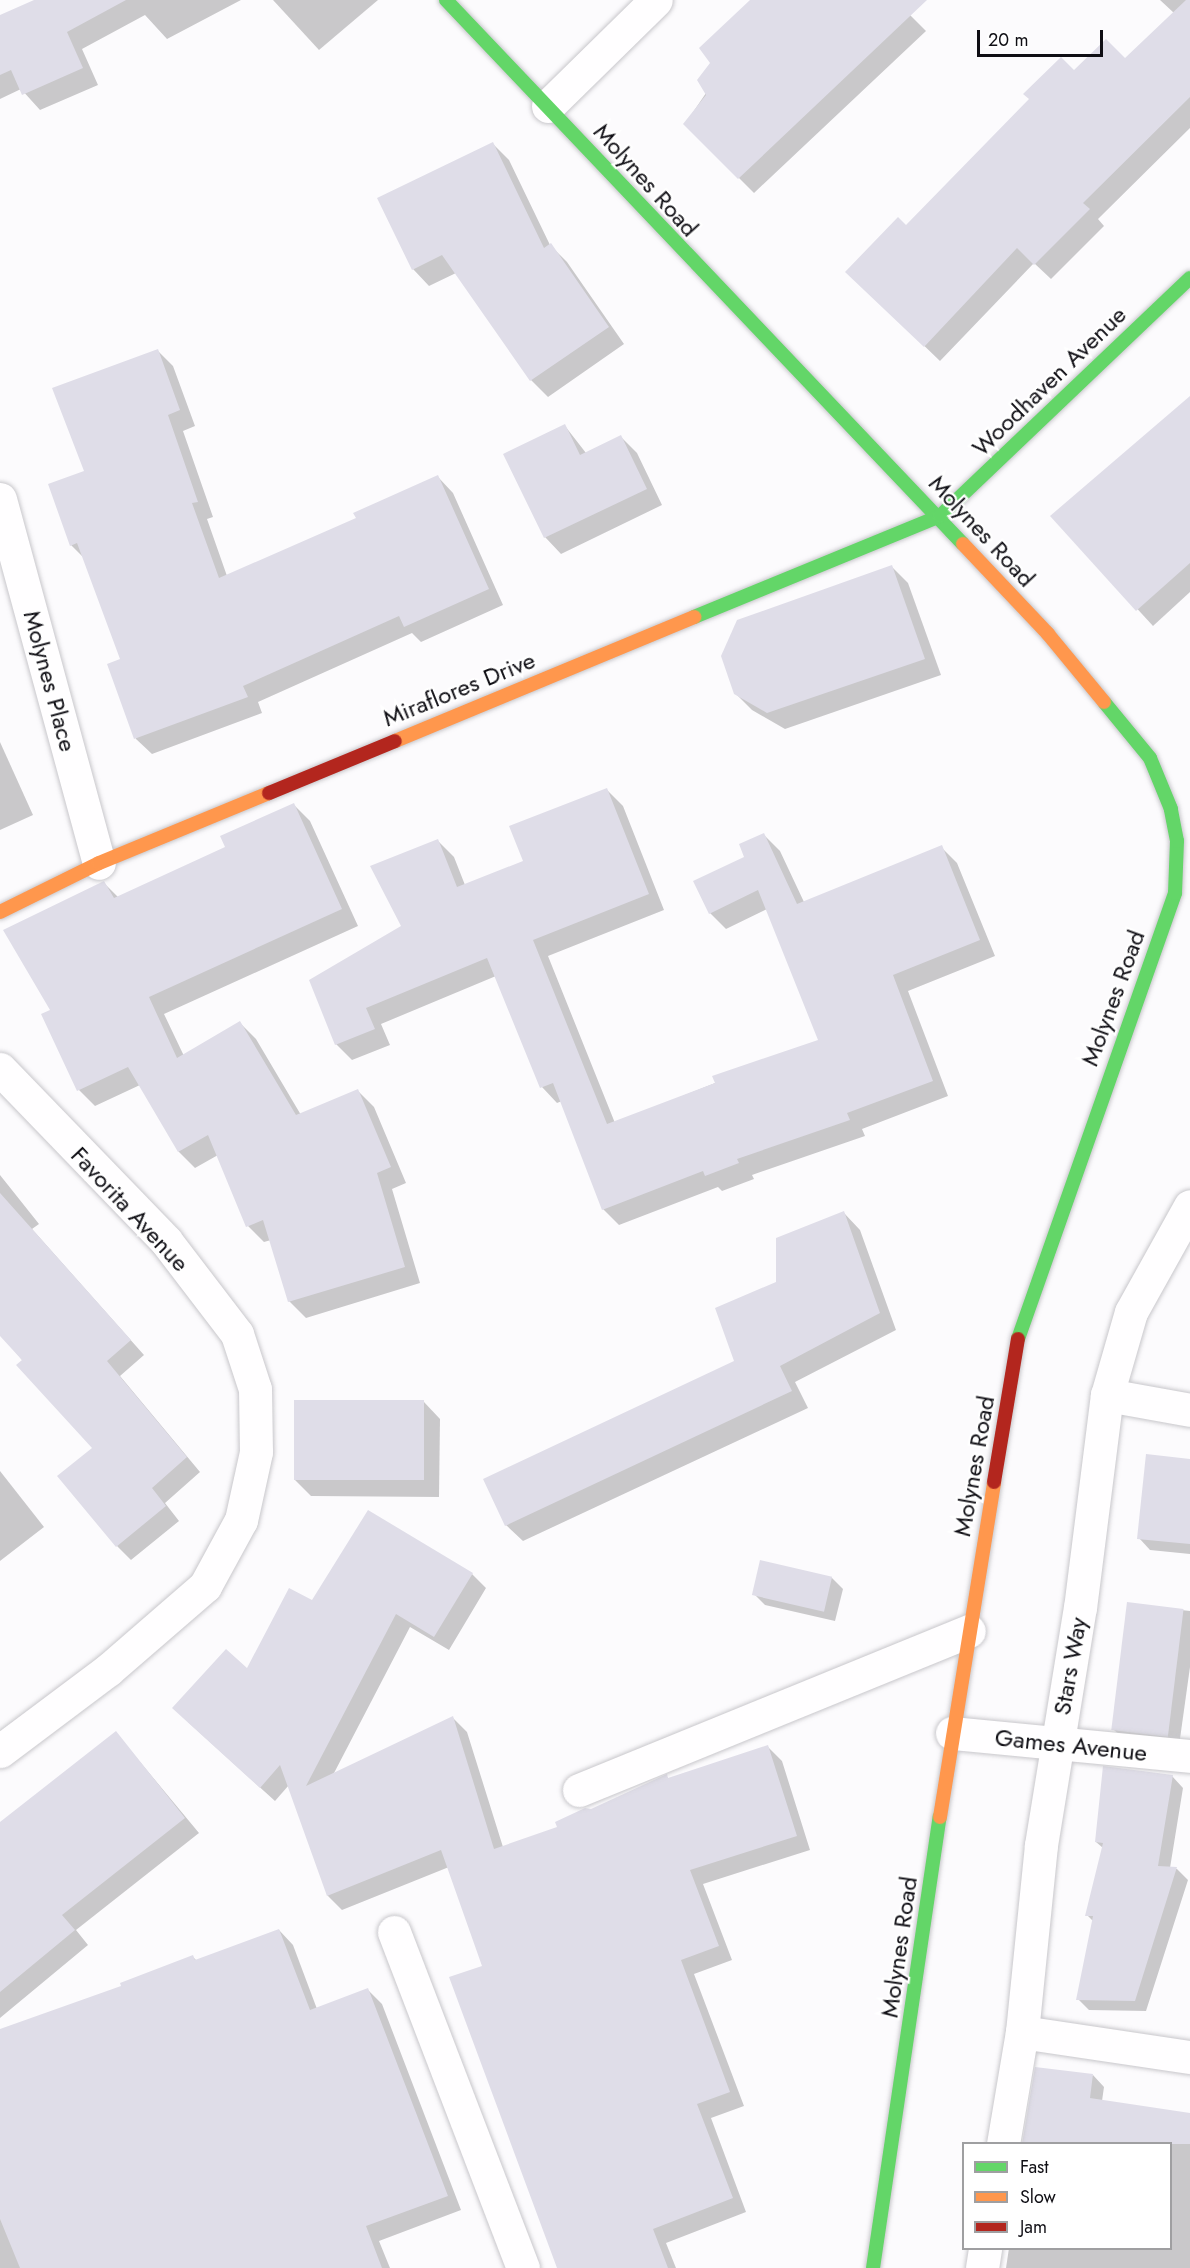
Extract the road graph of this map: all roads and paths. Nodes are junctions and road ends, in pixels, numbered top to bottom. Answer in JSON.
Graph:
{"nodes":[{"id":1,"x":446,"y":0,"type":"edge"},
{"id":2,"x":656,"y":0,"type":"edge"},
{"id":3,"x":548,"y":106,"type":"junction"},
{"id":4,"x":1190,"y":278,"type":"edge"},
{"id":5,"x":0,"y":499,"type":"edge"},
{"id":6,"x":940,"y":516,"type":"junction"},
{"id":7,"x":99,"y":862,"type":"junction"},
{"id":8,"x":0,"y":912,"type":"edge"},
{"id":9,"x":0,"y":1070,"type":"edge"},
{"id":10,"x":1190,"y":1206,"type":"edge"},
{"id":11,"x":1107,"y":1395,"type":"junction"},
{"id":12,"x":1190,"y":1410,"type":"edge"},
{"id":13,"x":969,"y":1631,"type":"junction"},
{"id":14,"x":952,"y":1733,"type":"junction"},
{"id":15,"x":1056,"y":1745,"type":"junction"},
{"id":16,"x":0,"y":1751,"type":"edge"},
{"id":17,"x":1190,"y":1756,"type":"edge"},
{"id":18,"x":579,"y":1790,"type":"dead end"},
{"id":19,"x":394,"y":1932,"type":"dead end"},
{"id":20,"x":1022,"y":2032,"type":"junction"},
{"id":21,"x":1190,"y":2057,"type":"edge"},
{"id":22,"x":1003,"y":2142,"type":"edge"},
{"id":23,"x":985,"y":2250,"type":"edge"},
{"id":24,"x":523,"y":2268,"type":"edge"},
{"id":25,"x":873,"y":2268,"type":"edge"},
{"id":26,"x":982,"y":2268,"type":"edge"}],
"edges":[{"from":1,"to":3,"type":"main road","name":"Molynes Road"},
{"from":2,"to":3,"type":"street"},
{"from":3,"to":6,"type":"main road","name":"Molynes Road"},
{"from":4,"to":6,"type":"main road","name":"Woodhaven Avenue"},
{"from":5,"to":7,"type":"street","name":"Molynes Place"},
{"from":6,"to":7,"type":"main road","name":"Miraflores Drive"},
{"from":6,"to":13,"type":"main road","name":"Molynes Road"},
{"from":7,"to":8,"type":"main road","name":"Miraflores Drive"},
{"from":9,"to":16,"type":"street","name":"Favorita Avenue"},
{"from":10,"to":11,"type":"street","name":"Stars Way"},
{"from":11,"to":12,"type":"street"},
{"from":11,"to":15,"type":"street","name":"Stars Way"},
{"from":13,"to":14,"type":"main road","name":"Molynes Road"},
{"from":13,"to":18,"type":"street"},
{"from":14,"to":15,"type":"street","name":"Games Avenue"},
{"from":14,"to":25,"type":"main road","name":"Molynes Road"},
{"from":15,"to":17,"type":"street","name":"Games Avenue"},
{"from":15,"to":20,"type":"street","name":"Stars Way"},
{"from":19,"to":24,"type":"street"},
{"from":20,"to":21,"type":"street"},
{"from":20,"to":22,"type":"street","name":"Stars Way"},
{"from":23,"to":26,"type":"street"}]}
